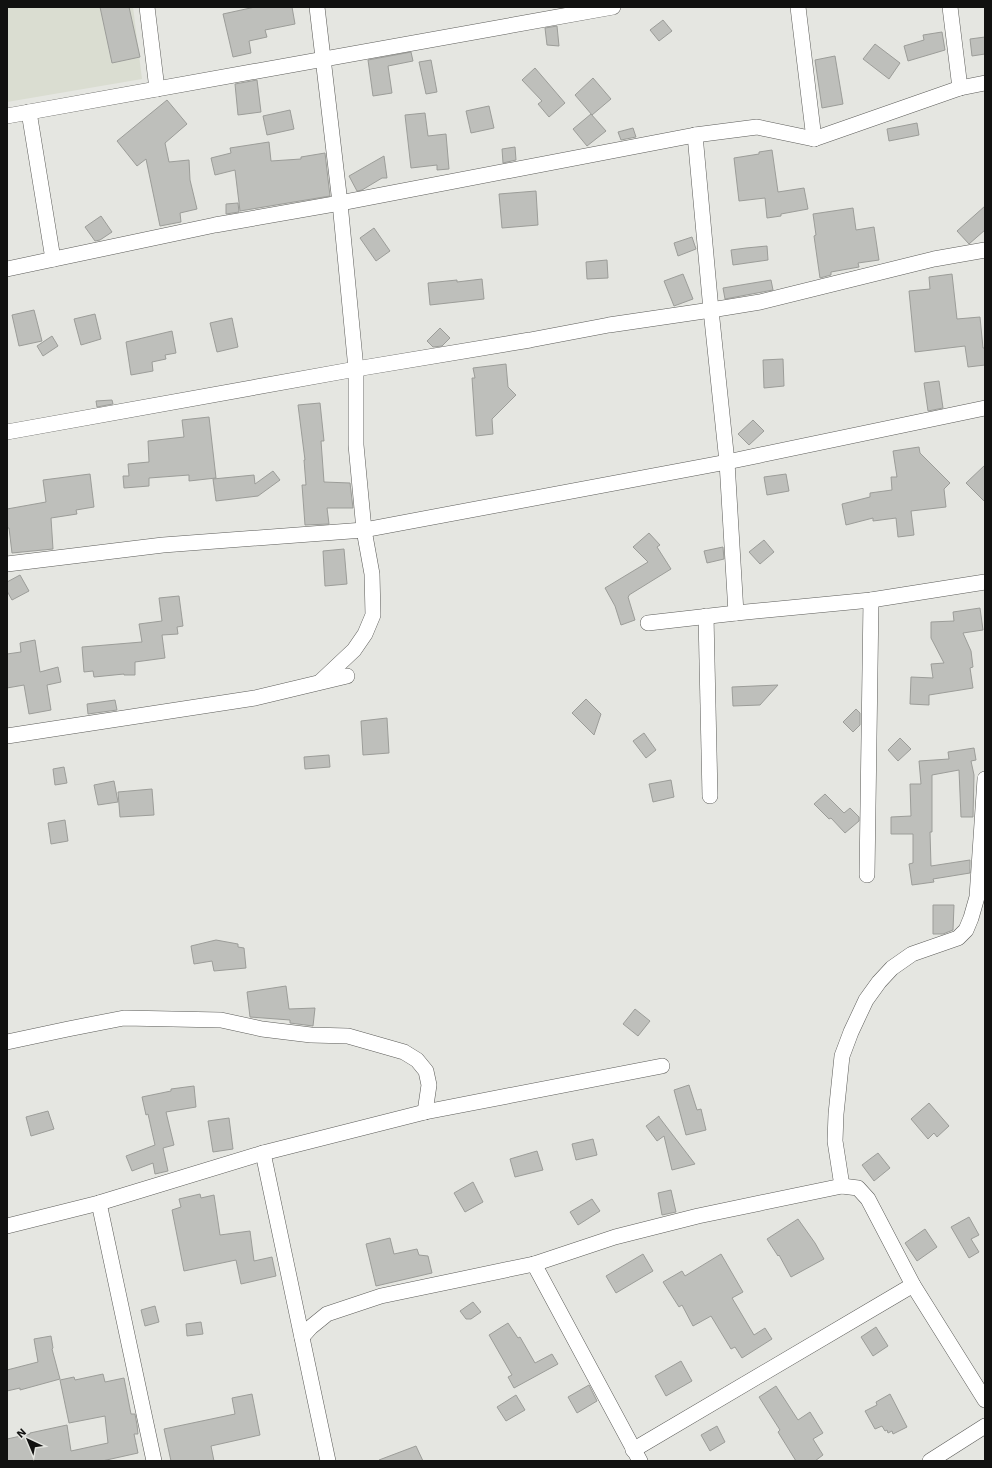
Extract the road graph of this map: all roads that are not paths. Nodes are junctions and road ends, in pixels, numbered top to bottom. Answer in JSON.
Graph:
{"nodes":[{"id":1,"x":147,"y":7,"type":"edge"},
{"id":2,"x":317,"y":7,"type":"edge"},
{"id":3,"x":614,"y":7,"type":"edge"},
{"id":4,"x":798,"y":7,"type":"edge"},
{"id":5,"x":950,"y":7,"type":"edge"},
{"id":6,"x":324,"y":59,"type":"junction"},
{"id":7,"x":985,"y":83,"type":"edge"},
{"id":8,"x":960,"y":88,"type":"junction"},
{"id":9,"x":157,"y":89,"type":"junction"},
{"id":10,"x":29,"y":112,"type":"junction"},
{"id":11,"x":7,"y":116,"type":"edge"},
{"id":12,"x":695,"y":135,"type":"junction"},
{"id":13,"x":814,"y":139,"type":"junction"},
{"id":14,"x":340,"y":203,"type":"junction"},
{"id":15,"x":985,"y":250,"type":"edge"},
{"id":16,"x":53,"y":258,"type":"junction"},
{"id":17,"x":7,"y":269,"type":"edge"},
{"id":18,"x":711,"y":310,"type":"junction"},
{"id":19,"x":356,"y":369,"type":"junction"},
{"id":20,"x":985,"y":408,"type":"edge"},
{"id":21,"x":7,"y":432,"type":"edge"},
{"id":22,"x":727,"y":462,"type":"junction"},
{"id":23,"x":364,"y":530,"type":"junction"},
{"id":24,"x":7,"y":564,"type":"edge"},
{"id":25,"x":985,"y":582,"type":"edge"},
{"id":26,"x":871,"y":600,"type":"junction"},
{"id":27,"x":736,"y":613,"type":"junction"},
{"id":28,"x":706,"y":616,"type":"junction"},
{"id":29,"x":648,"y":623,"type":"dead end"},
{"id":30,"x":347,"y":676,"type":"dead end"},
{"id":31,"x":321,"y":681,"type":"junction"},
{"id":32,"x":7,"y":736,"type":"edge"},
{"id":33,"x":985,"y":779,"type":"edge"},
{"id":34,"x":710,"y":796,"type":"dead end"},
{"id":35,"x":867,"y":875,"type":"dead end"},
{"id":36,"x":7,"y":1042,"type":"edge"},
{"id":37,"x":662,"y":1066,"type":"dead end"},
{"id":38,"x":425,"y":1112,"type":"junction"},
{"id":39,"x":263,"y":1153,"type":"junction"},
{"id":40,"x":842,"y":1186,"type":"junction"},
{"id":41,"x":99,"y":1203,"type":"junction"},
{"id":42,"x":7,"y":1226,"type":"edge"},
{"id":43,"x":534,"y":1264,"type":"junction"},
{"id":44,"x":913,"y":1285,"type":"junction"},
{"id":45,"x":302,"y":1337,"type":"junction"},
{"id":46,"x":985,"y":1400,"type":"edge"},
{"id":47,"x":985,"y":1426,"type":"edge"},
{"id":48,"x":637,"y":1455,"type":"edge"},
{"id":49,"x":154,"y":1461,"type":"edge"},
{"id":50,"x":328,"y":1461,"type":"edge"},
{"id":51,"x":930,"y":1461,"type":"edge"}],
"edges":[{"from":1,"to":9,"type":"street"},
{"from":2,"to":6,"type":"street"},
{"from":3,"to":6,"type":"street"},
{"from":4,"to":13,"type":"street"},
{"from":5,"to":8,"type":"street"},
{"from":6,"to":9,"type":"street"},
{"from":6,"to":14,"type":"street"},
{"from":7,"to":8,"type":"street"},
{"from":8,"to":13,"type":"street"},
{"from":9,"to":10,"type":"street"},
{"from":10,"to":11,"type":"street"},
{"from":10,"to":16,"type":"street"},
{"from":12,"to":13,"type":"street"},
{"from":12,"to":14,"type":"street"},
{"from":12,"to":18,"type":"street"},
{"from":14,"to":16,"type":"street"},
{"from":14,"to":19,"type":"street"},
{"from":15,"to":18,"type":"street"},
{"from":16,"to":17,"type":"street"},
{"from":18,"to":19,"type":"street"},
{"from":18,"to":22,"type":"street"},
{"from":19,"to":21,"type":"street"},
{"from":19,"to":23,"type":"street"},
{"from":20,"to":22,"type":"street"},
{"from":22,"to":23,"type":"street"},
{"from":22,"to":27,"type":"street"},
{"from":23,"to":24,"type":"street"},
{"from":23,"to":31,"type":"street"},
{"from":25,"to":26,"type":"street"},
{"from":26,"to":27,"type":"street"},
{"from":26,"to":35,"type":"street"},
{"from":27,"to":28,"type":"street"},
{"from":28,"to":29,"type":"street"},
{"from":28,"to":34,"type":"street"},
{"from":30,"to":31,"type":"street"},
{"from":31,"to":32,"type":"street"},
{"from":33,"to":40,"type":"street"},
{"from":36,"to":38,"type":"street"},
{"from":37,"to":38,"type":"street"},
{"from":38,"to":39,"type":"street"},
{"from":39,"to":41,"type":"street"},
{"from":39,"to":45,"type":"street"},
{"from":40,"to":43,"type":"street"},
{"from":40,"to":44,"type":"street"},
{"from":41,"to":42,"type":"street"},
{"from":41,"to":49,"type":"street"},
{"from":43,"to":45,"type":"street"},
{"from":43,"to":48,"type":"street"},
{"from":44,"to":46,"type":"street"},
{"from":44,"to":48,"type":"street"},
{"from":45,"to":50,"type":"street"},
{"from":47,"to":51,"type":"street"}]}
